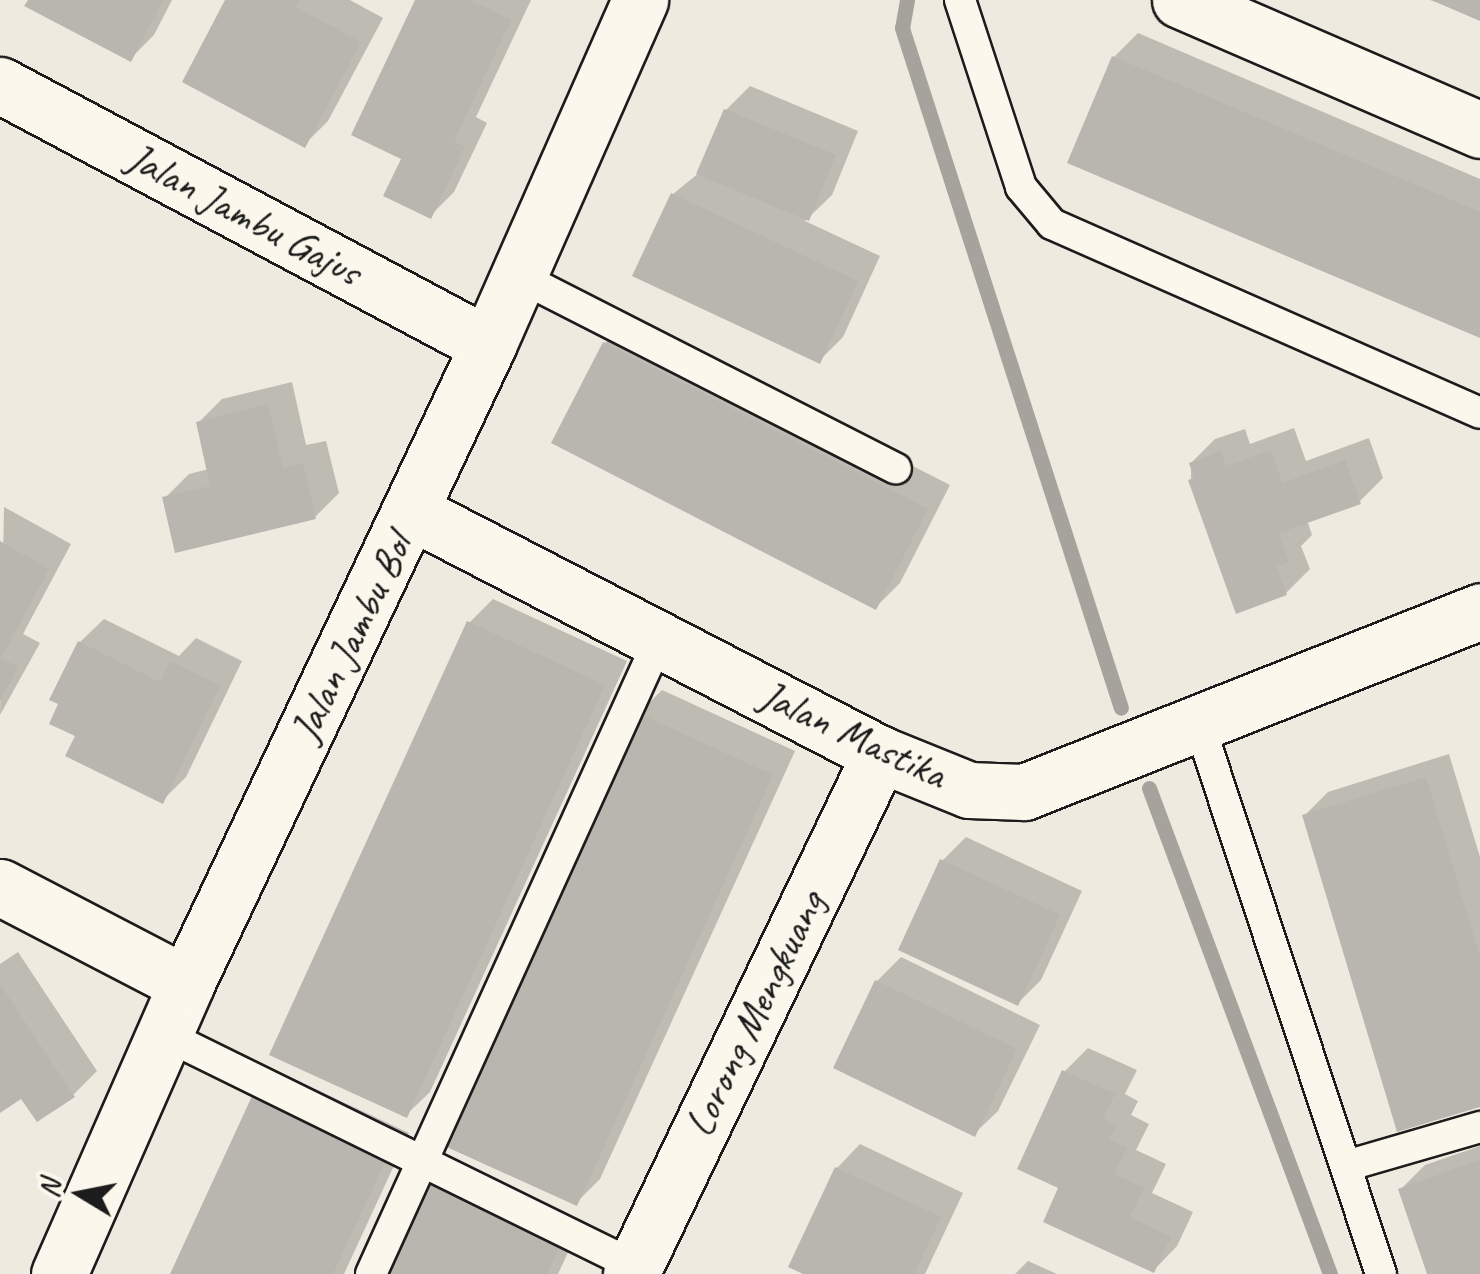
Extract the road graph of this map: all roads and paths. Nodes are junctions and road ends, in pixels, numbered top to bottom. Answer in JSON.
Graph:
{"nodes":[{"id":1,"x":640,"y":0,"type":"edge"},
{"id":2,"x":960,"y":0,"type":"edge"},
{"id":3,"x":1194,"y":3,"type":"edge"},
{"id":4,"x":0,"y":85,"type":"edge"},
{"id":5,"x":1480,"y":130,"type":"edge"},
{"id":6,"x":518,"y":276,"type":"junction"},
{"id":7,"x":488,"y":345,"type":"junction"},
{"id":8,"x":1480,"y":414,"type":"edge"},
{"id":9,"x":896,"y":469,"type":"dead end"},
{"id":10,"x":412,"y":512,"type":"junction"},
{"id":11,"x":1478,"y":620,"type":"edge"},
{"id":12,"x":658,"y":640,"type":"junction"},
{"id":13,"x":1199,"y":724,"type":"junction"},
{"id":14,"x":880,"y":754,"type":"junction"},
{"id":15,"x":0,"y":887,"type":"edge"},
{"id":16,"x":186,"y":984,"type":"junction"},
{"id":17,"x":163,"y":1034,"type":"junction"},
{"id":18,"x":1480,"y":1127,"type":"edge"},
{"id":19,"x":422,"y":1162,"type":"junction"},
{"id":20,"x":1346,"y":1166,"type":"junction"},
{"id":21,"x":633,"y":1270,"type":"edge"},
{"id":22,"x":59,"y":1274,"type":"edge"},
{"id":23,"x":370,"y":1274,"type":"edge"},
{"id":24,"x":1381,"y":1274,"type":"edge"}],
"edges":[{"from":1,"to":6,"type":"street","name":"Jalan Jambu Bol"},
{"from":2,"to":8,"type":"lane"},
{"from":3,"to":5,"type":"street"},
{"from":4,"to":7,"type":"street","name":"Jalan Jambu Gajus"},
{"from":6,"to":7,"type":"street","name":"Jalan Jambu Bol"},
{"from":6,"to":9,"type":"lane"},
{"from":7,"to":10,"type":"street","name":"Jalan Jambu Bol"},
{"from":10,"to":12,"type":"street","name":"Jalan Mastika"},
{"from":10,"to":16,"type":"street","name":"Jalan Jambu Bol"},
{"from":11,"to":13,"type":"street","name":"Jalan Mastika"},
{"from":12,"to":14,"type":"street","name":"Jalan Mastika"},
{"from":12,"to":19,"type":"lane"},
{"from":13,"to":14,"type":"street","name":"Jalan Mastika"},
{"from":13,"to":20,"type":"lane"},
{"from":14,"to":21,"type":"street","name":"Lorong Mengkuang"},
{"from":15,"to":16,"type":"street"},
{"from":16,"to":17,"type":"street","name":"Jalan Jambu Bol"},
{"from":17,"to":19,"type":"lane"},
{"from":17,"to":22,"type":"street","name":"Jalan Jambu Bol"},
{"from":18,"to":20,"type":"lane"},
{"from":19,"to":21,"type":"lane"},
{"from":19,"to":23,"type":"lane"},
{"from":20,"to":24,"type":"lane"}]}
